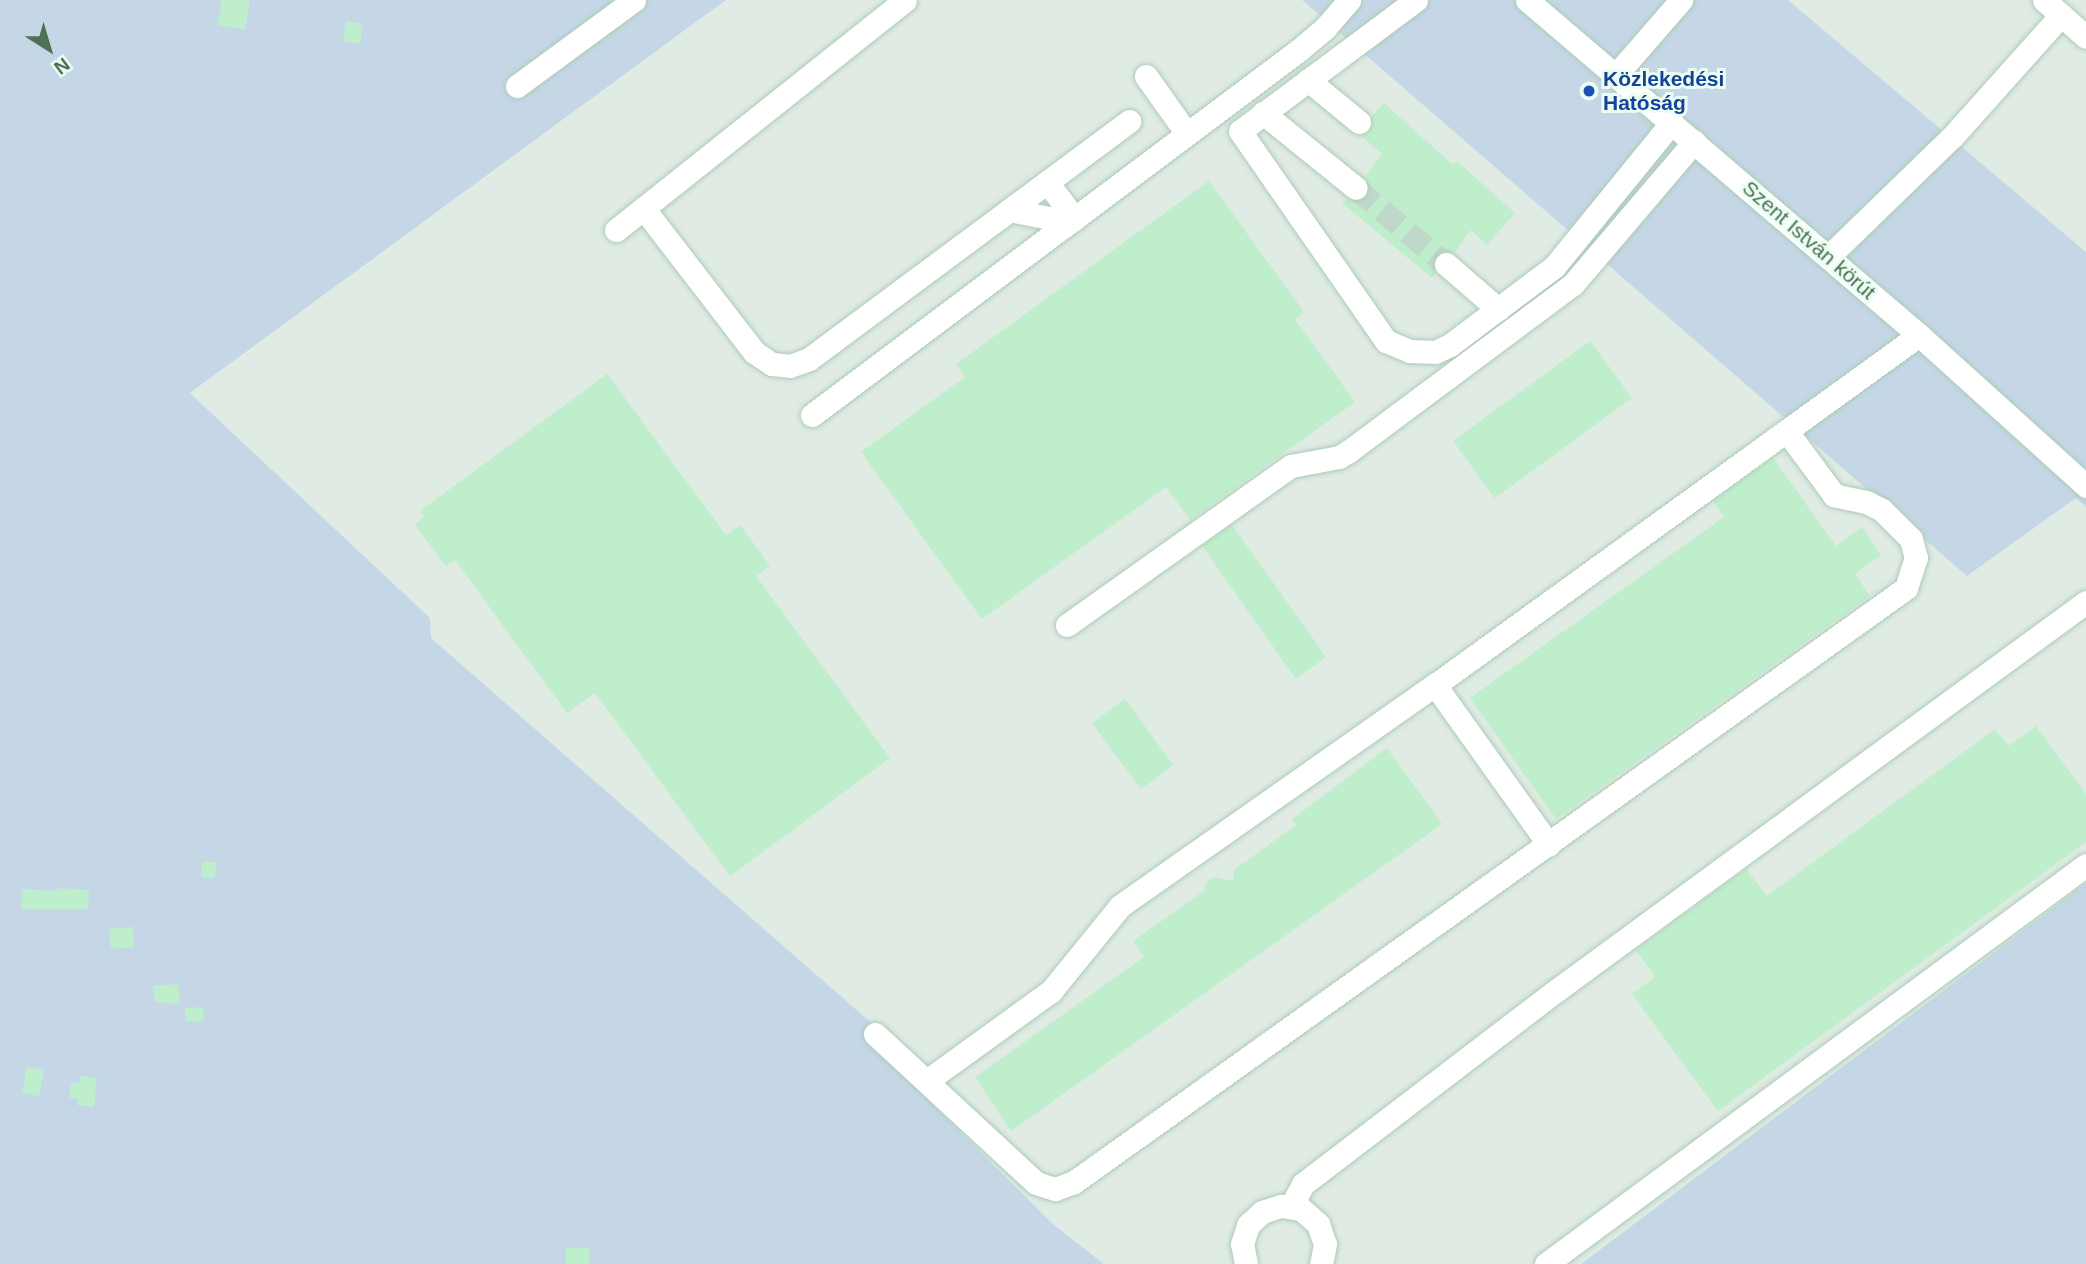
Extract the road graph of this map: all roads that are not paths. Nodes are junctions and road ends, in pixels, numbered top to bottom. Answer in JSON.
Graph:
{"nodes":[{"id":1,"x":635,"y":0,"type":"edge"},
{"id":2,"x":905,"y":0,"type":"edge"},
{"id":3,"x":1349,"y":0,"type":"edge"},
{"id":4,"x":1416,"y":0,"type":"edge"},
{"id":5,"x":1527,"y":0,"type":"edge"},
{"id":6,"x":1681,"y":0,"type":"edge"},
{"id":7,"x":2044,"y":0,"type":"edge"},
{"id":8,"x":2061,"y":15,"type":"junction"},
{"id":9,"x":2086,"y":37,"type":"edge"},
{"id":10,"x":1146,"y":76,"type":"dead end"},
{"id":11,"x":1615,"y":76,"type":"junction"},
{"id":12,"x":1308,"y":80,"type":"junction"},
{"id":13,"x":517,"y":86,"type":"dead end"},
{"id":14,"x":1263,"y":113,"type":"junction"},
{"id":15,"x":1129,"y":121,"type":"dead end"},
{"id":16,"x":1359,"y":122,"type":"dead end"},
{"id":17,"x":1672,"y":122,"type":"junction"},
{"id":18,"x":1187,"y":134,"type":"junction"},
{"id":19,"x":1694,"y":142,"type":"junction"},
{"id":20,"x":1047,"y":182,"type":"junction"},
{"id":21,"x":1356,"y":188,"type":"tunnel mouth"},
{"id":22,"x":644,"y":209,"type":"junction"},
{"id":23,"x":1009,"y":210,"type":"junction"},
{"id":24,"x":1073,"y":220,"type":"junction"},
{"id":25,"x":616,"y":230,"type":"dead end"},
{"id":26,"x":1828,"y":257,"type":"junction"},
{"id":27,"x":1446,"y":264,"type":"tunnel mouth"},
{"id":28,"x":1497,"y":309,"type":"junction"},
{"id":29,"x":1919,"y":335,"type":"junction"},
{"id":30,"x":812,"y":415,"type":"dead end"},
{"id":31,"x":1788,"y":433,"type":"junction"},
{"id":32,"x":2086,"y":486,"type":"edge"},
{"id":33,"x":2086,"y":602,"type":"edge"},
{"id":34,"x":1067,"y":625,"type":"dead end"},
{"id":35,"x":1435,"y":685,"type":"junction"},
{"id":36,"x":1549,"y":845,"type":"junction"},
{"id":37,"x":2086,"y":865,"type":"edge"},
{"id":38,"x":875,"y":1034,"type":"dead end"},
{"id":39,"x":928,"y":1080,"type":"junction"},
{"id":40,"x":1291,"y":1206,"type":"junction"},
{"id":41,"x":1246,"y":1264,"type":"edge"},
{"id":42,"x":1321,"y":1264,"type":"edge"},
{"id":43,"x":1546,"y":1264,"type":"edge"}],
"edges":[{"from":1,"to":13,"type":"street"},
{"from":2,"to":22,"type":"street"},
{"from":3,"to":18,"type":"street"},
{"from":4,"to":12,"type":"street"},
{"from":5,"to":11,"type":"street","name":"Szent István körút"},
{"from":6,"to":11,"type":"street"},
{"from":7,"to":8,"type":"street"},
{"from":8,"to":9,"type":"street"},
{"from":8,"to":26,"type":"street"},
{"from":10,"to":18,"type":"street"},
{"from":11,"to":17,"type":"street","name":"Szent István körút"},
{"from":12,"to":14,"type":"street"},
{"from":12,"to":16,"type":"street"},
{"from":14,"to":21,"type":"street"},
{"from":14,"to":28,"type":"street"},
{"from":15,"to":20,"type":"street"},
{"from":17,"to":19,"type":"street","name":"Szent István körút"},
{"from":17,"to":28,"type":"street"},
{"from":18,"to":24,"type":"street"},
{"from":19,"to":26,"type":"street","name":"Szent István körút"},
{"from":19,"to":34,"type":"street"},
{"from":20,"to":23,"type":"street"},
{"from":20,"to":24,"type":"street"},
{"from":22,"to":23,"type":"street"},
{"from":22,"to":25,"type":"street"},
{"from":23,"to":24,"type":"street"},
{"from":24,"to":30,"type":"street"},
{"from":26,"to":29,"type":"street","name":"Szent István körút"},
{"from":27,"to":28,"type":"street"},
{"from":29,"to":31,"type":"street"},
{"from":29,"to":32,"type":"street","name":"Szent István körút"},
{"from":31,"to":35,"type":"street"},
{"from":31,"to":36,"type":"street"},
{"from":33,"to":40,"type":"street"},
{"from":35,"to":36,"type":"street"},
{"from":35,"to":39,"type":"street"},
{"from":36,"to":39,"type":"street"},
{"from":37,"to":43,"type":"street"},
{"from":38,"to":39,"type":"street"},
{"from":40,"to":41,"type":"street"},
{"from":40,"to":42,"type":"street"}]}
